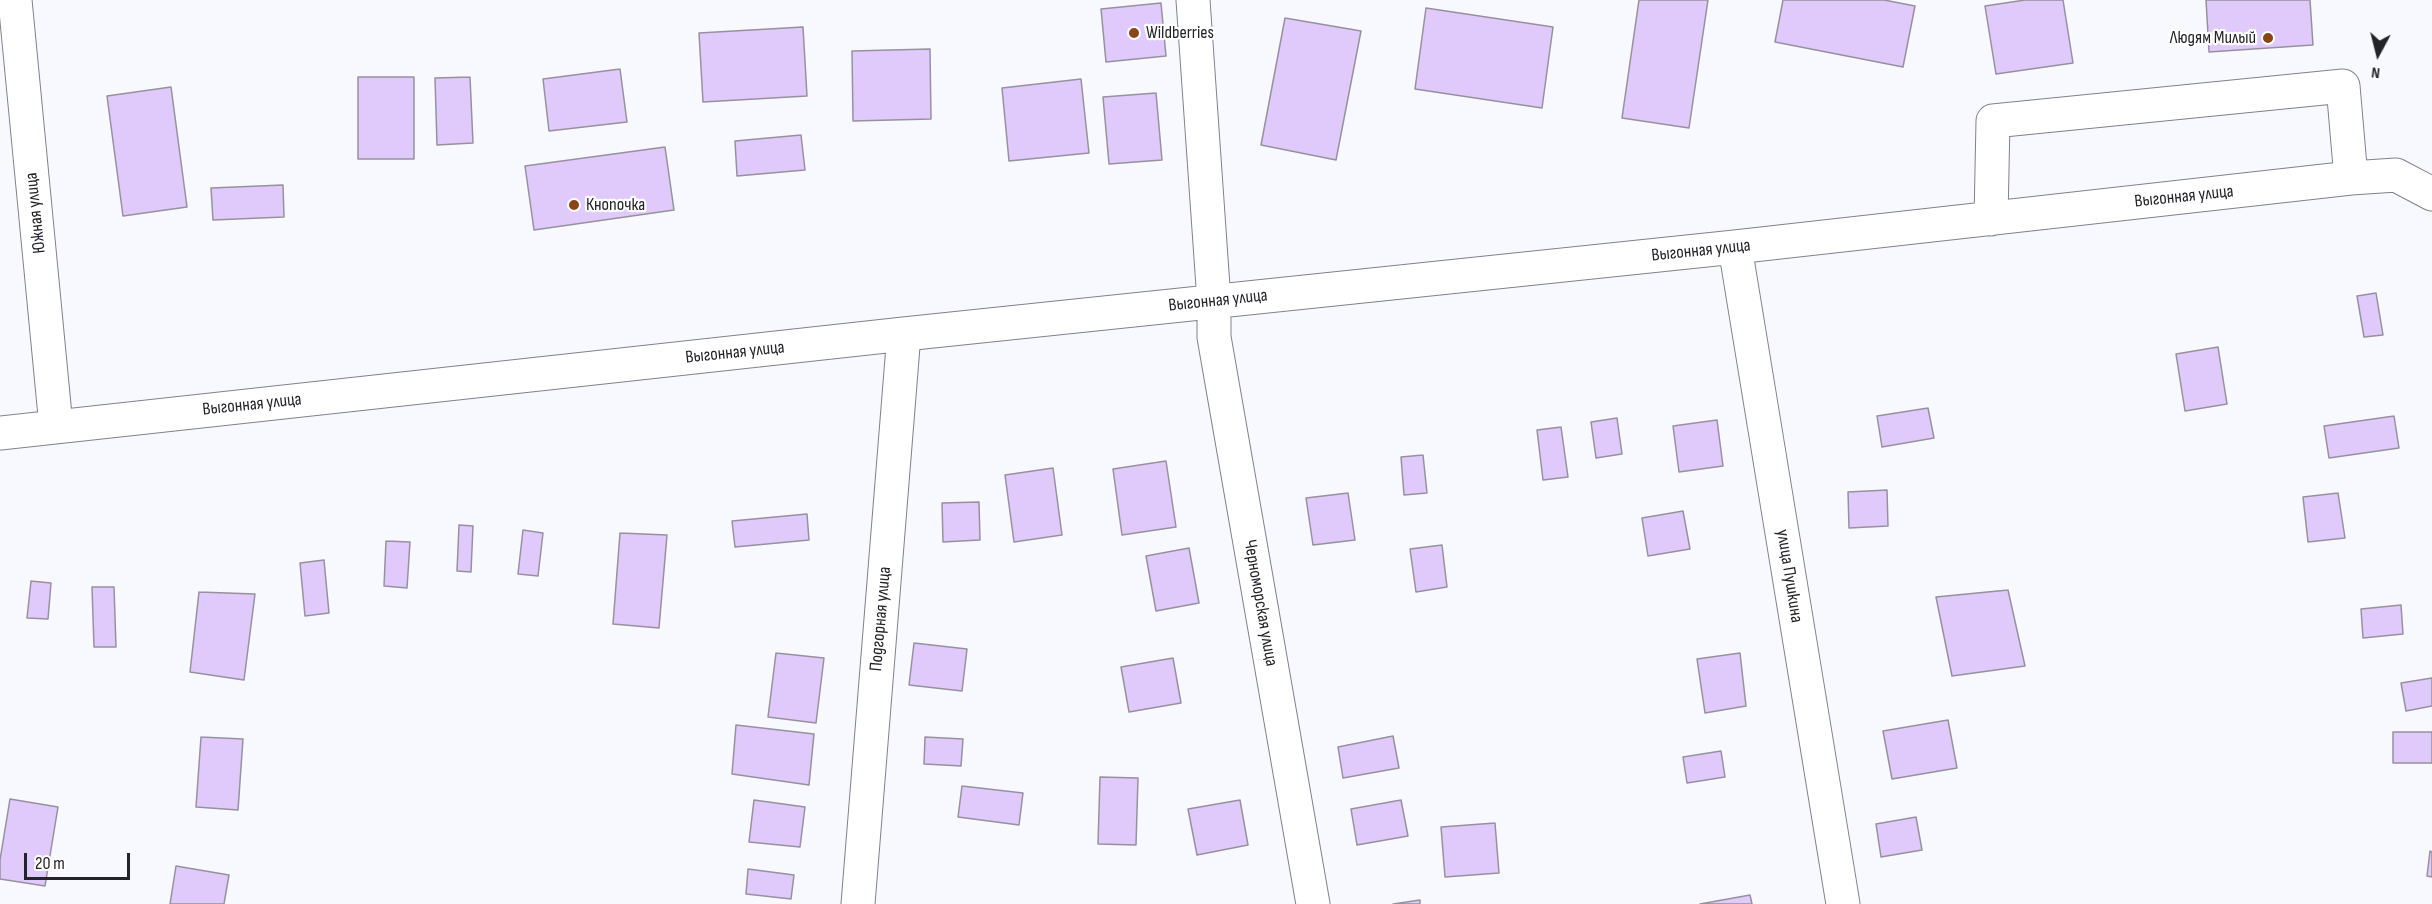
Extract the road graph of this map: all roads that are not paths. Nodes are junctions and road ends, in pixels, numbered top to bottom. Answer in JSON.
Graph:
{"nodes":[{"id":1,"x":15,"y":0,"type":"edge"},
{"id":2,"x":1193,"y":0,"type":"edge"},
{"id":3,"x":2350,"y":178,"type":"junction"},
{"id":4,"x":2432,"y":194,"type":"edge"},
{"id":5,"x":1991,"y":219,"type":"junction"},
{"id":6,"x":1735,"y":247,"type":"junction"},
{"id":7,"x":1214,"y":301,"type":"junction"},
{"id":8,"x":904,"y":334,"type":"junction"},
{"id":9,"x":56,"y":426,"type":"junction"},
{"id":10,"x":0,"y":433,"type":"edge"},
{"id":11,"x":858,"y":904,"type":"edge"},
{"id":12,"x":1313,"y":904,"type":"edge"},
{"id":13,"x":1843,"y":904,"type":"edge"}],
"edges":[{"from":1,"to":9,"type":"street","name":"Южная улица"},
{"from":2,"to":7,"type":"street","name":"Черноморская улица"},
{"from":3,"to":4,"type":"street","name":"Выгонная улица"},
{"from":3,"to":5,"type":"street","name":"Выгонная улица"},
{"from":3,"to":5,"type":"street"},
{"from":5,"to":6,"type":"street","name":"Выгонная улица"},
{"from":6,"to":7,"type":"street","name":"Выгонная улица"},
{"from":6,"to":13,"type":"street","name":"улица Пушкина"},
{"from":7,"to":8,"type":"street","name":"Выгонная улица"},
{"from":7,"to":12,"type":"street","name":"Черноморская улица"},
{"from":8,"to":9,"type":"street","name":"Выгонная улица"},
{"from":8,"to":11,"type":"street","name":"Подгорная улица"},
{"from":9,"to":10,"type":"street","name":"Выгонная улица"}]}
